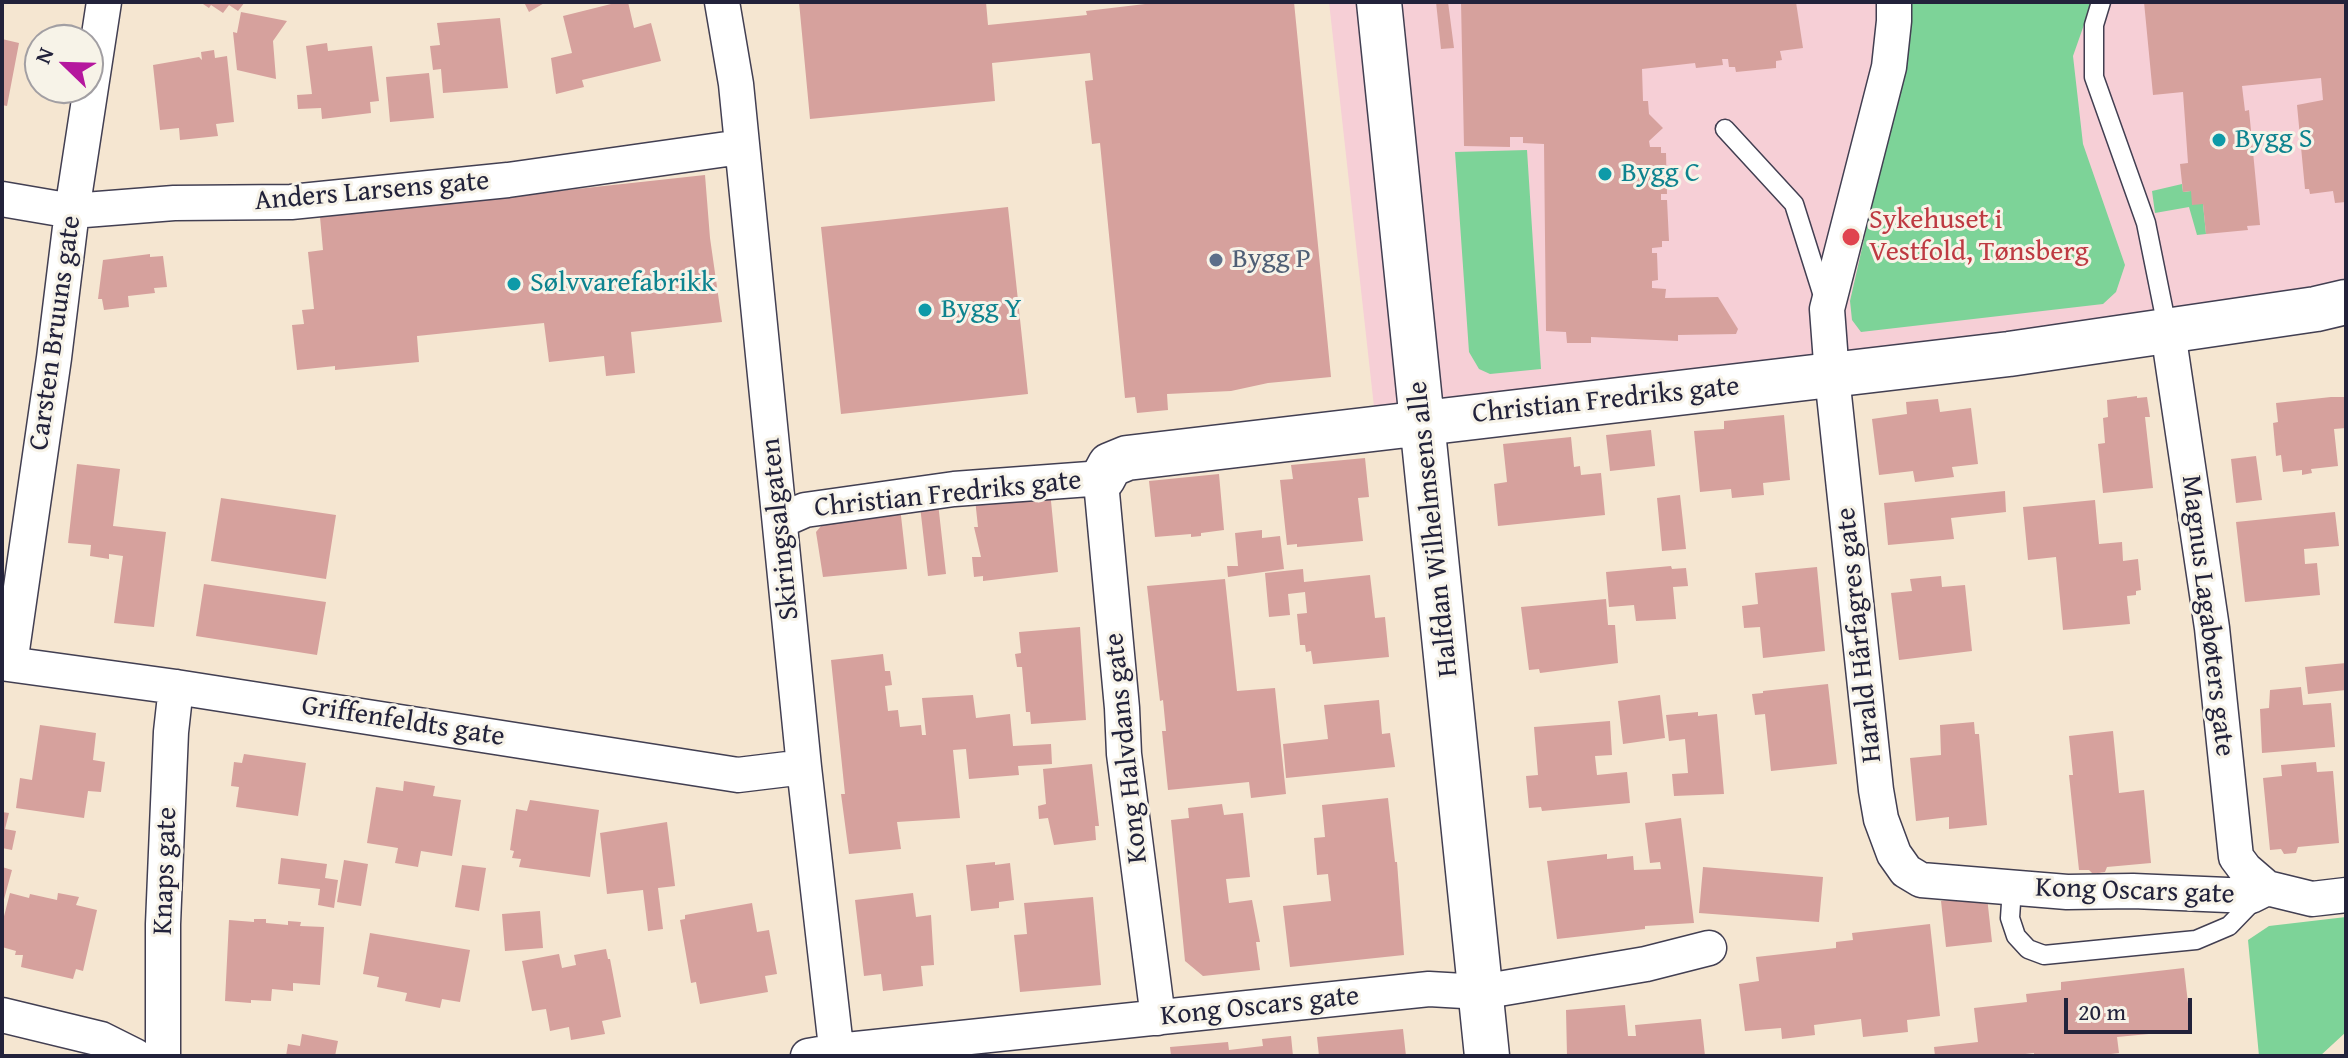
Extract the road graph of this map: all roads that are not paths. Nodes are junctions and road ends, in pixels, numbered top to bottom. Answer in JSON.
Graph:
{"nodes":[{"id":1,"x":104,"y":2,"type":"edge"},
{"id":2,"x":722,"y":2,"type":"edge"},
{"id":3,"x":1379,"y":2,"type":"edge"},
{"id":4,"x":1894,"y":2,"type":"edge"},
{"id":5,"x":2101,"y":2,"type":"edge"},
{"id":6,"x":1725,"y":129,"type":"dead end"},
{"id":7,"x":741,"y":147,"type":"junction"},
{"id":8,"x":2,"y":199,"type":"edge"},
{"id":9,"x":72,"y":211,"type":"junction"},
{"id":10,"x":2346,"y":302,"type":"edge"},
{"id":11,"x":1827,"y":309,"type":"junction"},
{"id":12,"x":2168,"y":332,"type":"junction"},
{"id":13,"x":1832,"y":376,"type":"junction"},
{"id":14,"x":1423,"y":422,"type":"junction"},
{"id":15,"x":1103,"y":478,"type":"junction"},
{"id":16,"x":780,"y":521,"type":"junction"},
{"id":17,"x":6,"y":664,"type":"edge"},
{"id":18,"x":176,"y":687,"type":"junction"},
{"id":19,"x":804,"y":767,"type":"junction"},
{"id":20,"x":1921,"y":880,"type":"joint"},
{"id":21,"x":2012,"y":888,"type":"junction"},
{"id":22,"x":2267,"y":888,"type":"junction"},
{"id":23,"x":2346,"y":895,"type":"edge"},
{"id":24,"x":1709,"y":948,"type":"dead end"},
{"id":25,"x":1481,"y":992,"type":"junction"},
{"id":26,"x":2,"y":1015,"type":"edge"},
{"id":27,"x":1158,"y":1018,"type":"junction"},
{"id":28,"x":827,"y":1054,"type":"edge"},
{"id":29,"x":135,"y":1056,"type":"edge"},
{"id":30,"x":163,"y":1056,"type":"edge"},
{"id":31,"x":1487,"y":1056,"type":"edge"}],
"edges":[{"from":1,"to":9,"type":"street","name":"Carsten Bruuns gate"},
{"from":2,"to":7,"type":"street","name":"Skiringsalgaten"},
{"from":3,"to":14,"type":"street","name":"Halfdan Wilhelmsens alle"},
{"from":4,"to":11,"type":"street","name":"Harald Hårfagres gate"},
{"from":5,"to":12,"type":"lane"},
{"from":6,"to":11,"type":"lane"},
{"from":7,"to":9,"type":"street","name":"Anders Larsens gate"},
{"from":7,"to":16,"type":"street","name":"Skiringsalgaten"},
{"from":8,"to":9,"type":"street","name":"Anders Larsens gate"},
{"from":9,"to":17,"type":"street","name":"Carsten Bruuns gate"},
{"from":10,"to":12,"type":"street","name":"Christian Fredriks gate"},
{"from":11,"to":13,"type":"street","name":"Harald Hårfagres gate"},
{"from":12,"to":13,"type":"street","name":"Christian Fredriks gate"},
{"from":12,"to":22,"type":"street","name":"Magnus Lagabøters gate"},
{"from":13,"to":14,"type":"street","name":"Christian Fredriks gate"},
{"from":13,"to":20,"type":"street","name":"Harald Hårfagres gate"},
{"from":14,"to":15,"type":"street","name":"Christian Fredriks gate"},
{"from":14,"to":25,"type":"street","name":"Halfdan Wilhelmsens alle"},
{"from":15,"to":16,"type":"street","name":"Christian Fredriks gate"},
{"from":15,"to":27,"type":"street","name":"Kong Halvdans gate"},
{"from":16,"to":19,"type":"street","name":"Skiringsalgaten"},
{"from":17,"to":18,"type":"street","name":"Griffenfeldts gate"},
{"from":18,"to":19,"type":"street","name":"Griffenfeldts gate"},
{"from":18,"to":30,"type":"street","name":"Knaps gate"},
{"from":19,"to":28,"type":"street","name":"Skiringsalgaten"},
{"from":20,"to":21,"type":"street","name":"Kong Oscars gate"},
{"from":21,"to":22,"type":"street","name":"Kong Oscars gate"},
{"from":21,"to":22,"type":"lane"},
{"from":22,"to":23,"type":"street","name":"Kong Oscars gate"},
{"from":24,"to":25,"type":"street","name":"Kong Oscars gate"},
{"from":25,"to":27,"type":"street","name":"Kong Oscars gate"},
{"from":25,"to":31,"type":"street","name":"Halfdan Wilhelmsens alle"},
{"from":26,"to":29,"type":"street"},
{"from":27,"to":28,"type":"street","name":"Kong Oscars gate"}]}
